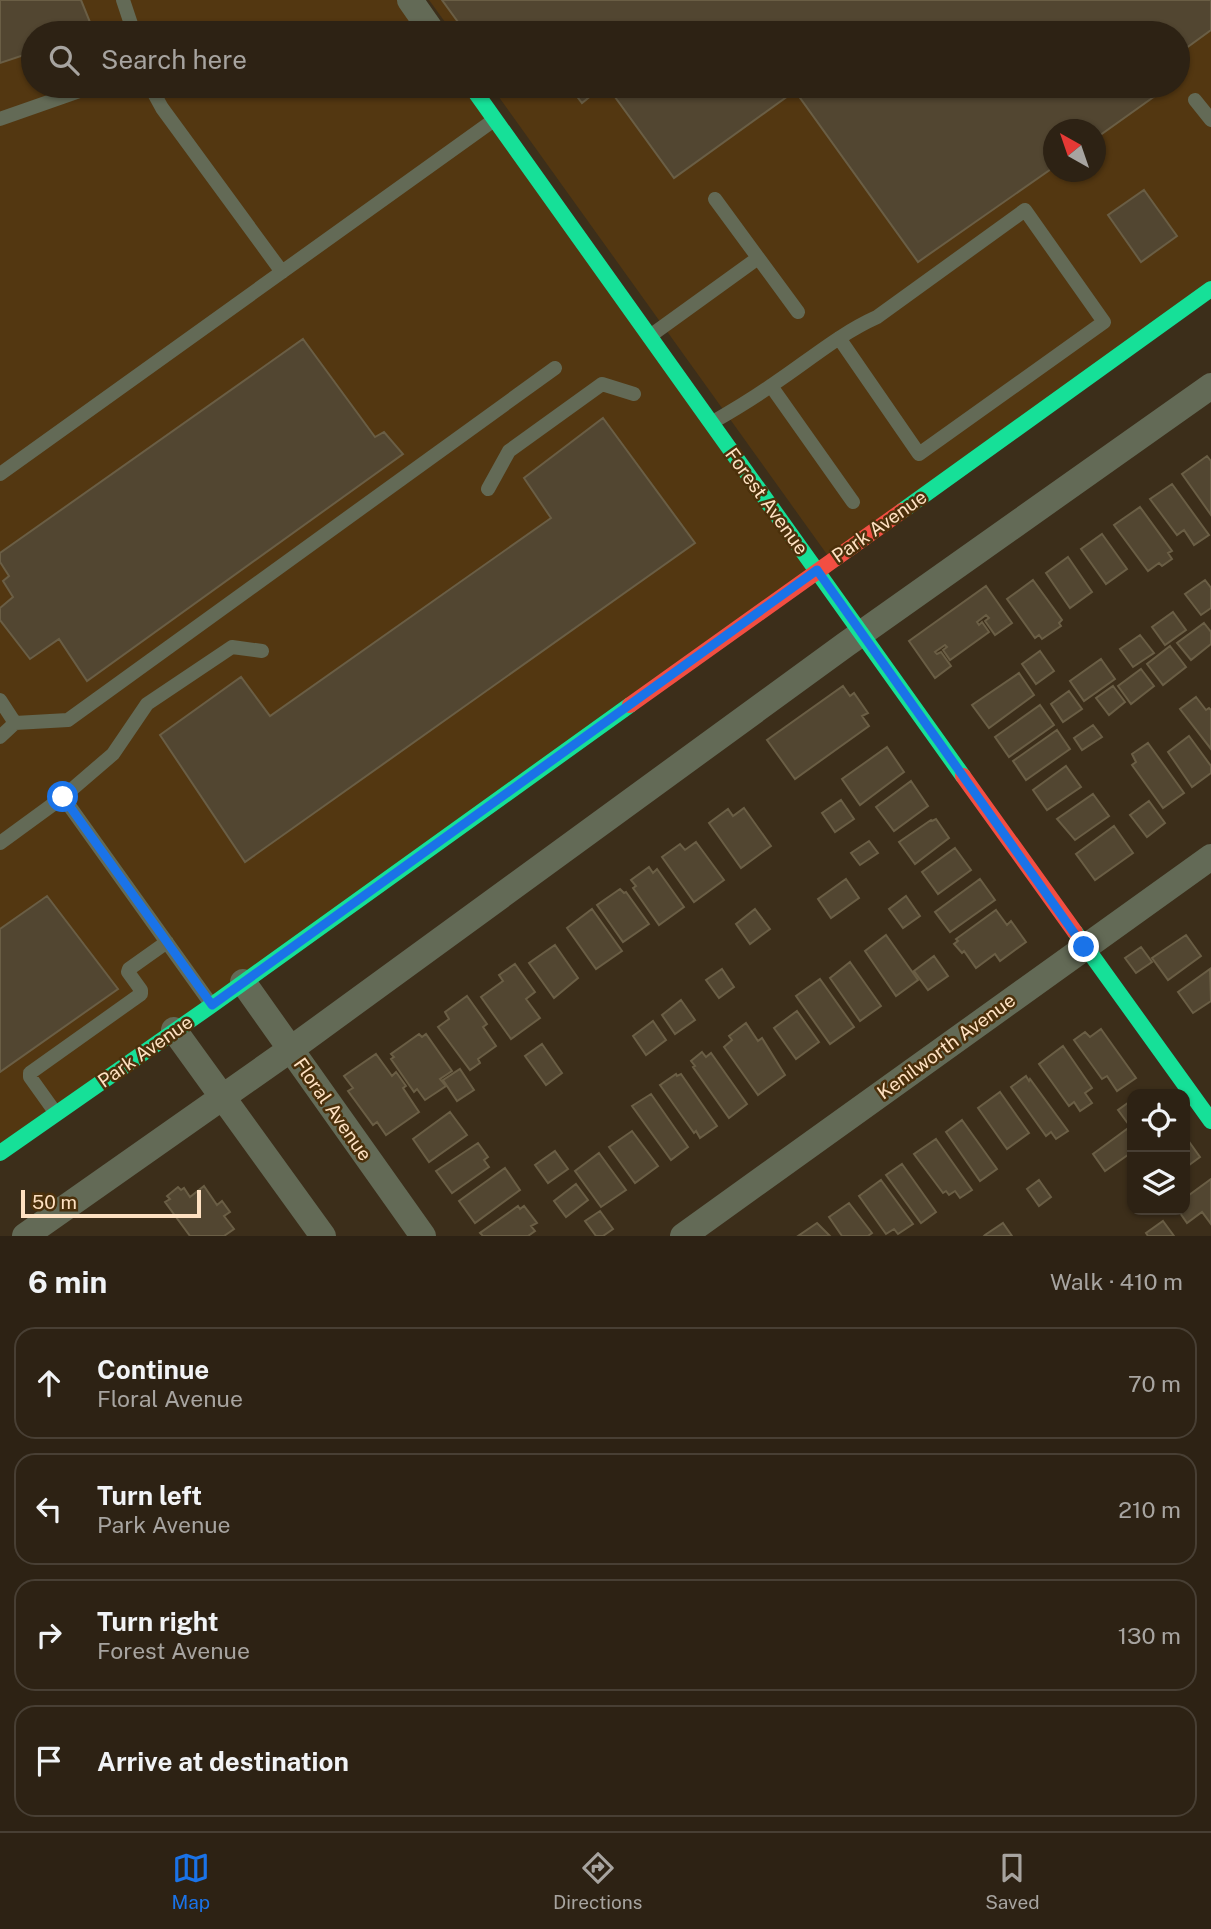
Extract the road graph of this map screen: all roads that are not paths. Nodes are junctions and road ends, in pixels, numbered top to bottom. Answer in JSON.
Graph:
{"nodes":[{"id":1,"x":123,"y":0,"type":"edge"},
{"id":2,"x":410,"y":0,"type":"edge"},
{"id":3,"x":130,"y":21,"type":"edge"},
{"id":4,"x":425,"y":21,"type":"edge"},
{"id":5,"x":60,"y":98,"type":"edge"},
{"id":6,"x":157,"y":98,"type":"edge"},
{"id":7,"x":479,"y":98,"type":"edge"},
{"id":8,"x":1195,"y":100,"type":"dead end"},
{"id":9,"x":0,"y":119,"type":"edge"},
{"id":10,"x":495,"y":120,"type":"junction"},
{"id":11,"x":1211,"y":120,"type":"edge"},
{"id":12,"x":715,"y":199,"type":"dead end"},
{"id":13,"x":758,"y":258,"type":"junction"},
{"id":14,"x":282,"y":272,"type":"junction"},
{"id":15,"x":1211,"y":289,"type":"edge"},
{"id":16,"x":798,"y":312,"type":"dead end"},
{"id":17,"x":1088,"y":333,"type":"junction"},
{"id":18,"x":649,"y":337,"type":"junction"},
{"id":19,"x":839,"y":338,"type":"junction"},
{"id":20,"x":1108,"y":362,"type":"junction"},
{"id":21,"x":555,"y":368,"type":"dead end"},
{"id":22,"x":771,"y":386,"type":"junction"},
{"id":23,"x":1211,"y":386,"type":"edge"},
{"id":24,"x":634,"y":394,"type":"dead end"},
{"id":25,"x":967,"y":419,"type":"junction"},
{"id":26,"x":710,"y":424,"type":"junction"},
{"id":27,"x":982,"y":440,"type":"junction"},
{"id":28,"x":0,"y":474,"type":"edge"},
{"id":29,"x":488,"y":489,"type":"dead end"},
{"id":30,"x":853,"y":502,"type":"dead end"},
{"id":31,"x":817,"y":570,"type":"junction"},
{"id":32,"x":861,"y":634,"type":"junction"},
{"id":33,"x":262,"y":651,"type":"dead end"},
{"id":34,"x":0,"y":700,"type":"edge"},
{"id":35,"x":15,"y":723,"type":"junction"},
{"id":36,"x":0,"y":737,"type":"edge"},
{"id":37,"x":63,"y":797,"type":"junction"},
{"id":38,"x":0,"y":843,"type":"edge"},
{"id":39,"x":1211,"y":857,"type":"edge"},
{"id":40,"x":167,"y":942,"type":"junction"},
{"id":41,"x":1084,"y":947,"type":"junction"},
{"id":42,"x":243,"y":982,"type":"junction"},
{"id":43,"x":212,"y":1005,"type":"junction"},
{"id":44,"x":174,"y":1030,"type":"junction"},
{"id":45,"x":291,"y":1049,"type":"junction"},
{"id":46,"x":223,"y":1098,"type":"junction"},
{"id":47,"x":56,"y":1113,"type":"junction"},
{"id":48,"x":1211,"y":1121,"type":"edge"},
{"id":49,"x":0,"y":1153,"type":"edge"},
{"id":50,"x":25,"y":1236,"type":"edge"},
{"id":51,"x":323,"y":1236,"type":"edge"},
{"id":52,"x":423,"y":1236,"type":"edge"},
{"id":53,"x":682,"y":1236,"type":"edge"}],
"edges":[{"from":1,"to":3,"type":"lane"},
{"from":2,"to":4,"type":"street"},
{"from":5,"to":9,"type":"lane"},
{"from":6,"to":14,"type":"lane"},
{"from":7,"to":10,"type":"street","name":"Forest Avenue"},
{"from":8,"to":11,"type":"lane"},
{"from":10,"to":14,"type":"lane"},
{"from":10,"to":18,"type":"street","name":"Forest Avenue"},
{"from":12,"to":13,"type":"lane"},
{"from":13,"to":16,"type":"lane"},
{"from":13,"to":18,"type":"lane"},
{"from":14,"to":28,"type":"lane"},
{"from":15,"to":20,"type":"street","name":"Park Avenue"},
{"from":17,"to":19,"type":"lane"},
{"from":17,"to":20,"type":"lane"},
{"from":17,"to":25,"type":"lane"},
{"from":18,"to":26,"type":"street","name":"Forest Avenue"},
{"from":19,"to":22,"type":"lane"},
{"from":19,"to":25,"type":"lane"},
{"from":20,"to":27,"type":"street","name":"Park Avenue"},
{"from":21,"to":35,"type":"lane"},
{"from":22,"to":26,"type":"lane"},
{"from":22,"to":30,"type":"lane"},
{"from":23,"to":32,"type":"street"},
{"from":24,"to":29,"type":"lane"},
{"from":25,"to":27,"type":"lane"},
{"from":26,"to":31,"type":"street","name":"Forest Avenue"},
{"from":27,"to":31,"type":"street","name":"Park Avenue"},
{"from":31,"to":32,"type":"street","name":"Forest Avenue"},
{"from":31,"to":42,"type":"street","name":"Park Avenue"},
{"from":32,"to":41,"type":"street","name":"Forest Avenue"},
{"from":32,"to":45,"type":"street"},
{"from":33,"to":37,"type":"lane"},
{"from":34,"to":35,"type":"lane"},
{"from":35,"to":36,"type":"lane"},
{"from":37,"to":38,"type":"lane"},
{"from":37,"to":40,"type":"lane"},
{"from":39,"to":41,"type":"street","name":"Kenilworth Avenue"},
{"from":40,"to":43,"type":"lane"},
{"from":40,"to":47,"type":"lane"},
{"from":41,"to":48,"type":"street","name":"Forest Avenue"},
{"from":41,"to":53,"type":"street","name":"Kenilworth Avenue"},
{"from":42,"to":43,"type":"street","name":"Park Avenue"},
{"from":42,"to":45,"type":"street","name":"Floral Avenue"},
{"from":43,"to":44,"type":"street","name":"Park Avenue"},
{"from":44,"to":46,"type":"street"},
{"from":44,"to":47,"type":"street","name":"Park Avenue"},
{"from":45,"to":46,"type":"street"},
{"from":45,"to":52,"type":"street","name":"Floral Avenue"},
{"from":46,"to":50,"type":"street"},
{"from":46,"to":51,"type":"street"},
{"from":47,"to":49,"type":"street","name":"Park Avenue"}]}
